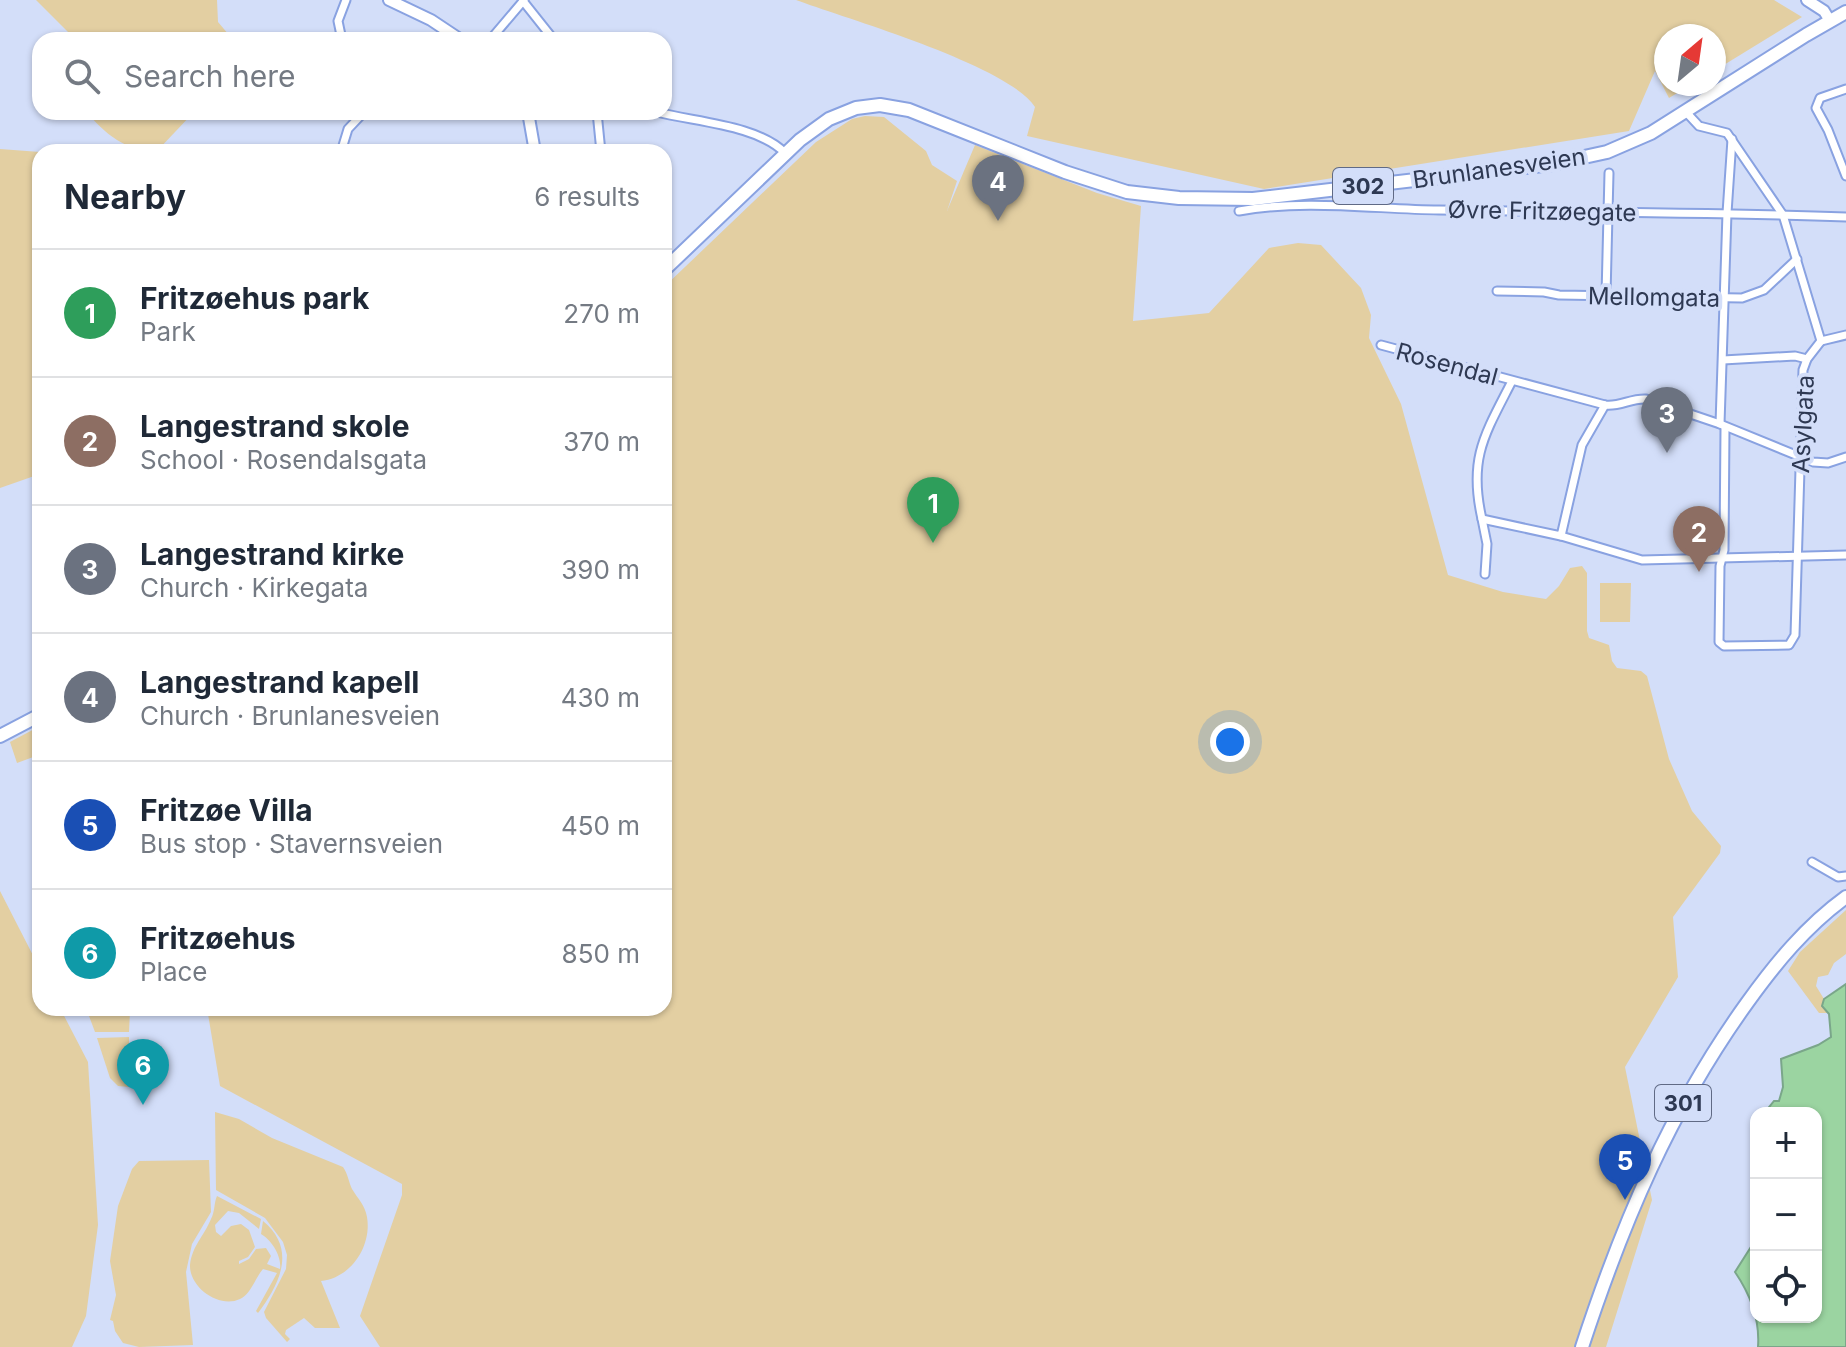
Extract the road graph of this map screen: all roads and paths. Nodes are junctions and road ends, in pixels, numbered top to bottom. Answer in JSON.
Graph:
{"nodes":[{"id":1,"x":346,"y":0,"type":"edge"},
{"id":2,"x":389,"y":0,"type":"edge"},
{"id":3,"x":523,"y":0,"type":"edge"},
{"id":4,"x":1807,"y":0,"type":"edge"},
{"id":5,"x":1822,"y":4,"type":"edge"},
{"id":6,"x":1841,"y":17,"type":"edge"},
{"id":7,"x":340,"y":32,"type":"edge"},
{"id":8,"x":449,"y":32,"type":"edge"},
{"id":9,"x":497,"y":32,"type":"edge"},
{"id":10,"x":548,"y":32,"type":"edge"},
{"id":11,"x":1846,"y":89,"type":"edge"},
{"id":12,"x":1686,"y":112,"type":"junction"},
{"id":13,"x":672,"y":115,"type":"edge"},
{"id":14,"x":356,"y":120,"type":"edge"},
{"id":15,"x":529,"y":120,"type":"edge"},
{"id":16,"x":598,"y":120,"type":"edge"},
{"id":17,"x":1732,"y":138,"type":"junction"},
{"id":18,"x":343,"y":144,"type":"edge"},
{"id":19,"x":534,"y":144,"type":"edge"},
{"id":20,"x":600,"y":144,"type":"edge"},
{"id":21,"x":785,"y":153,"type":"junction"},
{"id":22,"x":1609,"y":173,"type":"dead end"},
{"id":23,"x":1846,"y":176,"type":"edge"},
{"id":24,"x":1239,"y":211,"type":"dead end"},
{"id":25,"x":1606,"y":212,"type":"junction"},
{"id":26,"x":1727,"y":213,"type":"junction"},
{"id":27,"x":1783,"y":215,"type":"junction"},
{"id":28,"x":1846,"y":217,"type":"edge"},
{"id":29,"x":1797,"y":259,"type":"junction"},
{"id":30,"x":672,"y":262,"type":"edge"},
{"id":31,"x":1497,"y":291,"type":"dead end"},
{"id":32,"x":1606,"y":296,"type":"junction"},
{"id":33,"x":1724,"y":298,"type":"junction"},
{"id":34,"x":1846,"y":335,"type":"edge"},
{"id":35,"x":1821,"y":341,"type":"junction"},
{"id":36,"x":1381,"y":345,"type":"dead end"},
{"id":37,"x":1807,"y":359,"type":"junction"},
{"id":38,"x":1723,"y":360,"type":"junction"},
{"id":39,"x":1512,"y":381,"type":"junction"},
{"id":40,"x":1605,"y":405,"type":"junction"},
{"id":41,"x":1722,"y":426,"type":"junction"},
{"id":42,"x":1846,"y":457,"type":"edge"},
{"id":43,"x":1801,"y":458,"type":"junction"},
{"id":44,"x":1482,"y":519,"type":"junction"},
{"id":45,"x":1561,"y":536,"type":"junction"},
{"id":46,"x":1846,"y":555,"type":"edge"},
{"id":47,"x":1797,"y":557,"type":"junction"},
{"id":48,"x":1721,"y":559,"type":"junction"},
{"id":49,"x":1485,"y":574,"type":"dead end"},
{"id":50,"x":32,"y":719,"type":"edge"},
{"id":51,"x":0,"y":736,"type":"edge"},
{"id":52,"x":1812,"y":862,"type":"dead end"},
{"id":53,"x":1846,"y":876,"type":"edge"},
{"id":54,"x":1846,"y":897,"type":"edge"},
{"id":55,"x":1582,"y":1347,"type":"edge"}],
"edges":[{"from":1,"to":7,"type":"street"},
{"from":2,"to":8,"type":"street"},
{"from":3,"to":9,"type":"street"},
{"from":3,"to":10,"type":"street"},
{"from":4,"to":5,"type":"street"},
{"from":5,"to":6,"type":"street"},
{"from":6,"to":12,"type":"main road","name":"Brunlanesveien","number":"302"},
{"from":11,"to":23,"type":"street"},
{"from":12,"to":17,"type":"street"},
{"from":12,"to":21,"type":"main road","name":"Brunlanesveien","number":"302"},
{"from":13,"to":21,"type":"street"},
{"from":14,"to":18,"type":"street"},
{"from":15,"to":19,"type":"street"},
{"from":16,"to":20,"type":"street"},
{"from":17,"to":26,"type":"street"},
{"from":17,"to":27,"type":"street","name":"Asylgata"},
{"from":21,"to":30,"type":"main road","name":"Brunlanesveien","number":"302"},
{"from":22,"to":25,"type":"street"},
{"from":24,"to":25,"type":"street","name":"Øvre Fritzøegate"},
{"from":25,"to":26,"type":"street","name":"Øvre Fritzøegate"},
{"from":25,"to":32,"type":"street"},
{"from":26,"to":27,"type":"street","name":"Øvre Fritzøegate"},
{"from":26,"to":33,"type":"street"},
{"from":27,"to":28,"type":"street","name":"Øvre Fritzøegate"},
{"from":27,"to":29,"type":"street","name":"Asylgata"},
{"from":29,"to":33,"type":"street","name":"Mellomgata"},
{"from":29,"to":35,"type":"street","name":"Asylgata"},
{"from":31,"to":32,"type":"street","name":"Mellomgata"},
{"from":32,"to":33,"type":"street","name":"Mellomgata"},
{"from":33,"to":38,"type":"street"},
{"from":34,"to":35,"type":"street"},
{"from":35,"to":37,"type":"street","name":"Asylgata"},
{"from":36,"to":39,"type":"street","name":"Rosendal"},
{"from":37,"to":38,"type":"street"},
{"from":37,"to":43,"type":"street","name":"Asylgata"},
{"from":38,"to":41,"type":"street"},
{"from":39,"to":40,"type":"street"},
{"from":39,"to":44,"type":"street","name":"Rosendal"},
{"from":40,"to":41,"type":"street"},
{"from":40,"to":45,"type":"street"},
{"from":41,"to":43,"type":"street"},
{"from":41,"to":48,"type":"street"},
{"from":42,"to":43,"type":"street"},
{"from":43,"to":47,"type":"street","name":"Asylgata"},
{"from":44,"to":45,"type":"street"},
{"from":44,"to":49,"type":"street","name":"Rosendal"},
{"from":45,"to":48,"type":"street"},
{"from":46,"to":47,"type":"street"},
{"from":47,"to":48,"type":"street"},
{"from":47,"to":48,"type":"street","name":"Asylgata"},
{"from":50,"to":51,"type":"main road"},
{"from":52,"to":53,"type":"street"},
{"from":54,"to":55,"type":"main road","number":"301"}]}
